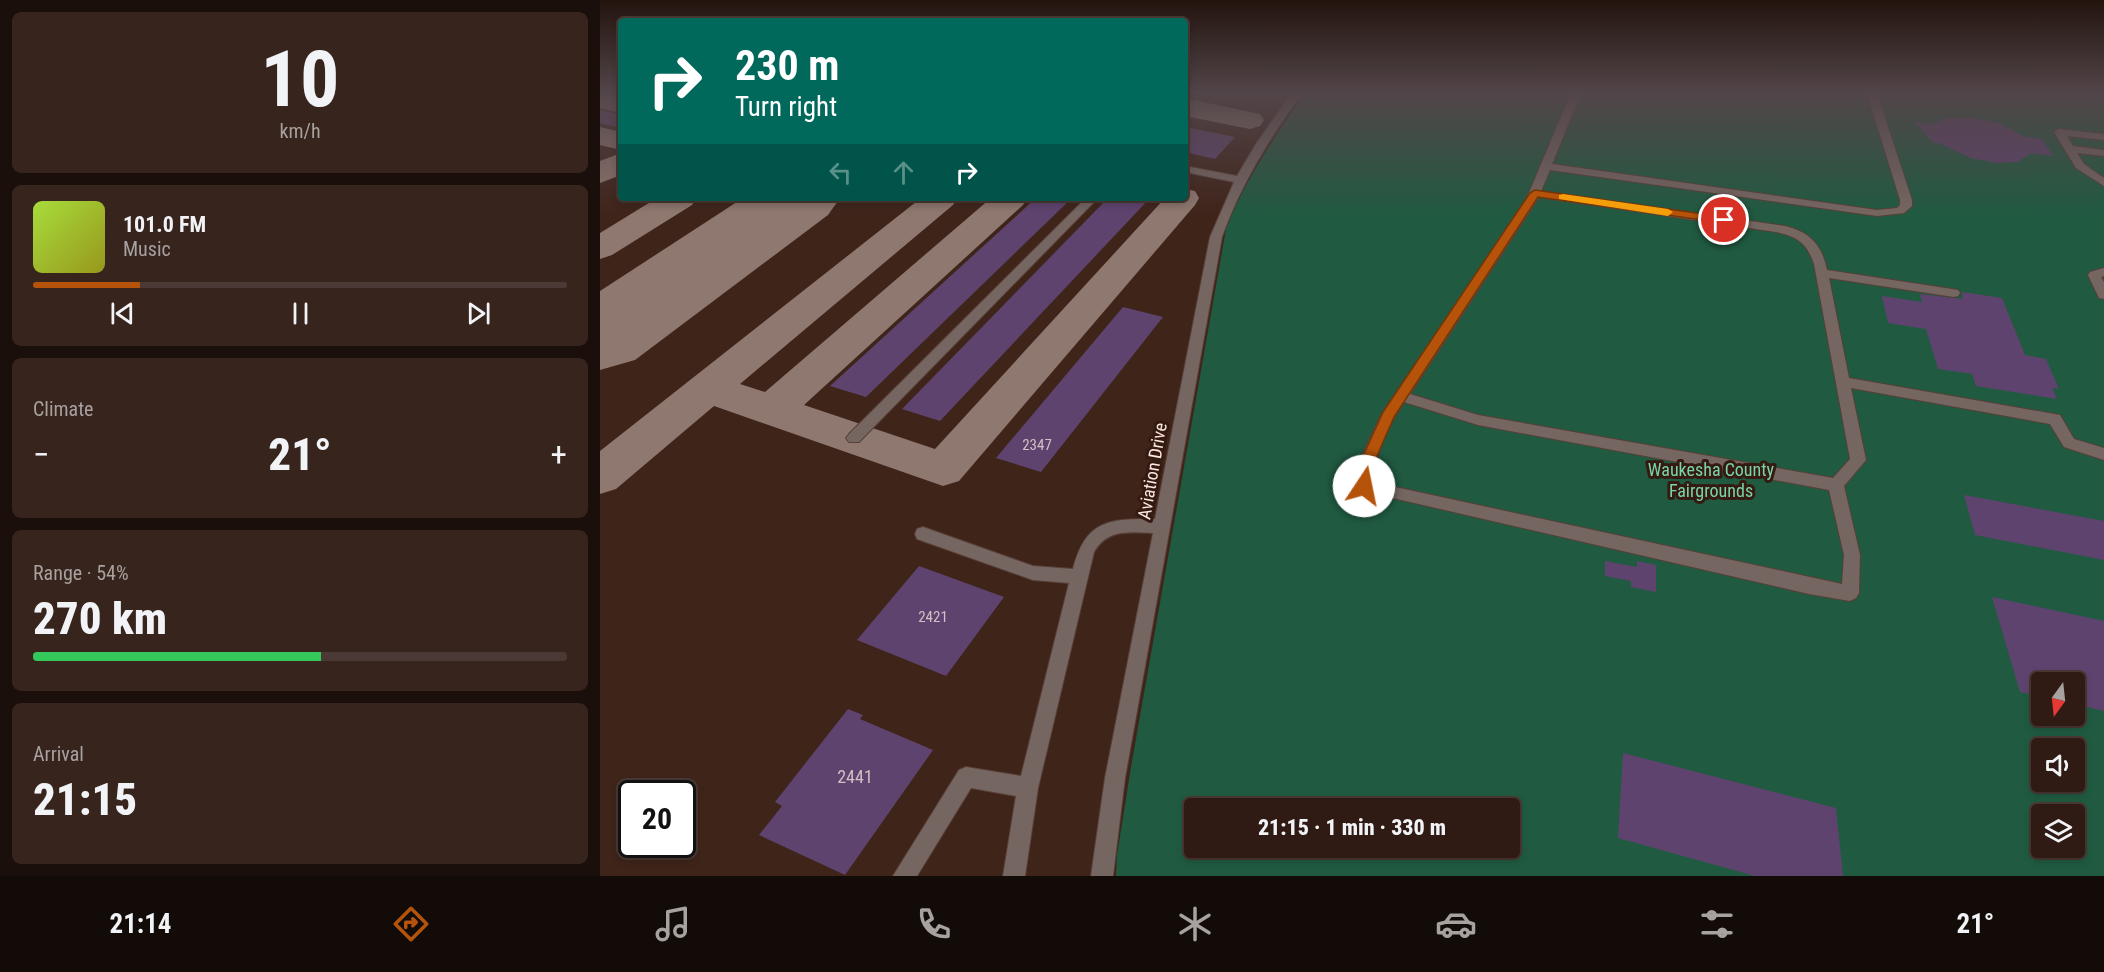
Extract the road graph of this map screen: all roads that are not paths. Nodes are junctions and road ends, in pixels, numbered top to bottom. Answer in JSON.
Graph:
{"nodes":[{"id":1,"x":1270,"y":134,"type":"edge"},
{"id":2,"x":1560,"y":134,"type":"edge"},
{"id":3,"x":1885,"y":134,"type":"edge"},
{"id":4,"x":2061,"y":134,"type":"edge"},
{"id":5,"x":2077,"y":134,"type":"edge"},
{"id":6,"x":2104,"y":137,"type":"edge"},
{"id":7,"x":2069,"y":149,"type":"junction"},
{"id":8,"x":2104,"y":153,"type":"edge"},
{"id":9,"x":1547,"y":166,"type":"junction"},
{"id":10,"x":1188,"y":170,"type":"edge"},
{"id":11,"x":1239,"y":180,"type":"junction"},
{"id":12,"x":2104,"y":183,"type":"edge"},
{"id":13,"x":1535,"y":193,"type":"junction"},
{"id":14,"x":1089,"y":201,"type":"edge"},
{"id":15,"x":2104,"y":272,"type":"edge"},
{"id":16,"x":1821,"y":273,"type":"junction"},
{"id":17,"x":1954,"y":292,"type":"dead end"},
{"id":18,"x":2104,"y":295,"type":"edge"},
{"id":19,"x":1844,"y":382,"type":"junction"},
{"id":20,"x":1401,"y":396,"type":"junction"},
{"id":21,"x":855,"y":438,"type":"dead end"},
{"id":22,"x":2104,"y":454,"type":"edge"},
{"id":23,"x":1836,"y":485,"type":"junction"},
{"id":24,"x":1162,"y":526,"type":"junction"},
{"id":25,"x":923,"y":534,"type":"dead end"},
{"id":26,"x":1080,"y":576,"type":"junction"},
{"id":27,"x":1028,"y":788,"type":"junction"},
{"id":28,"x":904,"y":876,"type":"edge"},
{"id":29,"x":1014,"y":876,"type":"edge"},
{"id":30,"x":1102,"y":876,"type":"edge"}],
"edges":[{"from":1,"to":11,"type":"street","name":"Aviation Drive"},
{"from":2,"to":9,"type":"street"},
{"from":3,"to":9,"type":"street"},
{"from":4,"to":7,"type":"street"},
{"from":5,"to":6,"type":"street"},
{"from":7,"to":8,"type":"street"},
{"from":7,"to":12,"type":"street"},
{"from":9,"to":13,"type":"street"},
{"from":10,"to":11,"type":"street"},
{"from":11,"to":24,"type":"street","name":"Aviation Drive"},
{"from":13,"to":16,"type":"street"},
{"from":13,"to":20,"type":"street"},
{"from":14,"to":21,"type":"street"},
{"from":15,"to":18,"type":"street"},
{"from":16,"to":17,"type":"street"},
{"from":16,"to":19,"type":"street"},
{"from":19,"to":22,"type":"street"},
{"from":19,"to":23,"type":"street"},
{"from":20,"to":23,"type":"street"},
{"from":20,"to":23,"type":"street"},
{"from":24,"to":26,"type":"street"},
{"from":24,"to":30,"type":"street","name":"Aviation Drive"},
{"from":25,"to":26,"type":"street"},
{"from":26,"to":27,"type":"street"},
{"from":27,"to":28,"type":"street"},
{"from":27,"to":29,"type":"street"}]}
